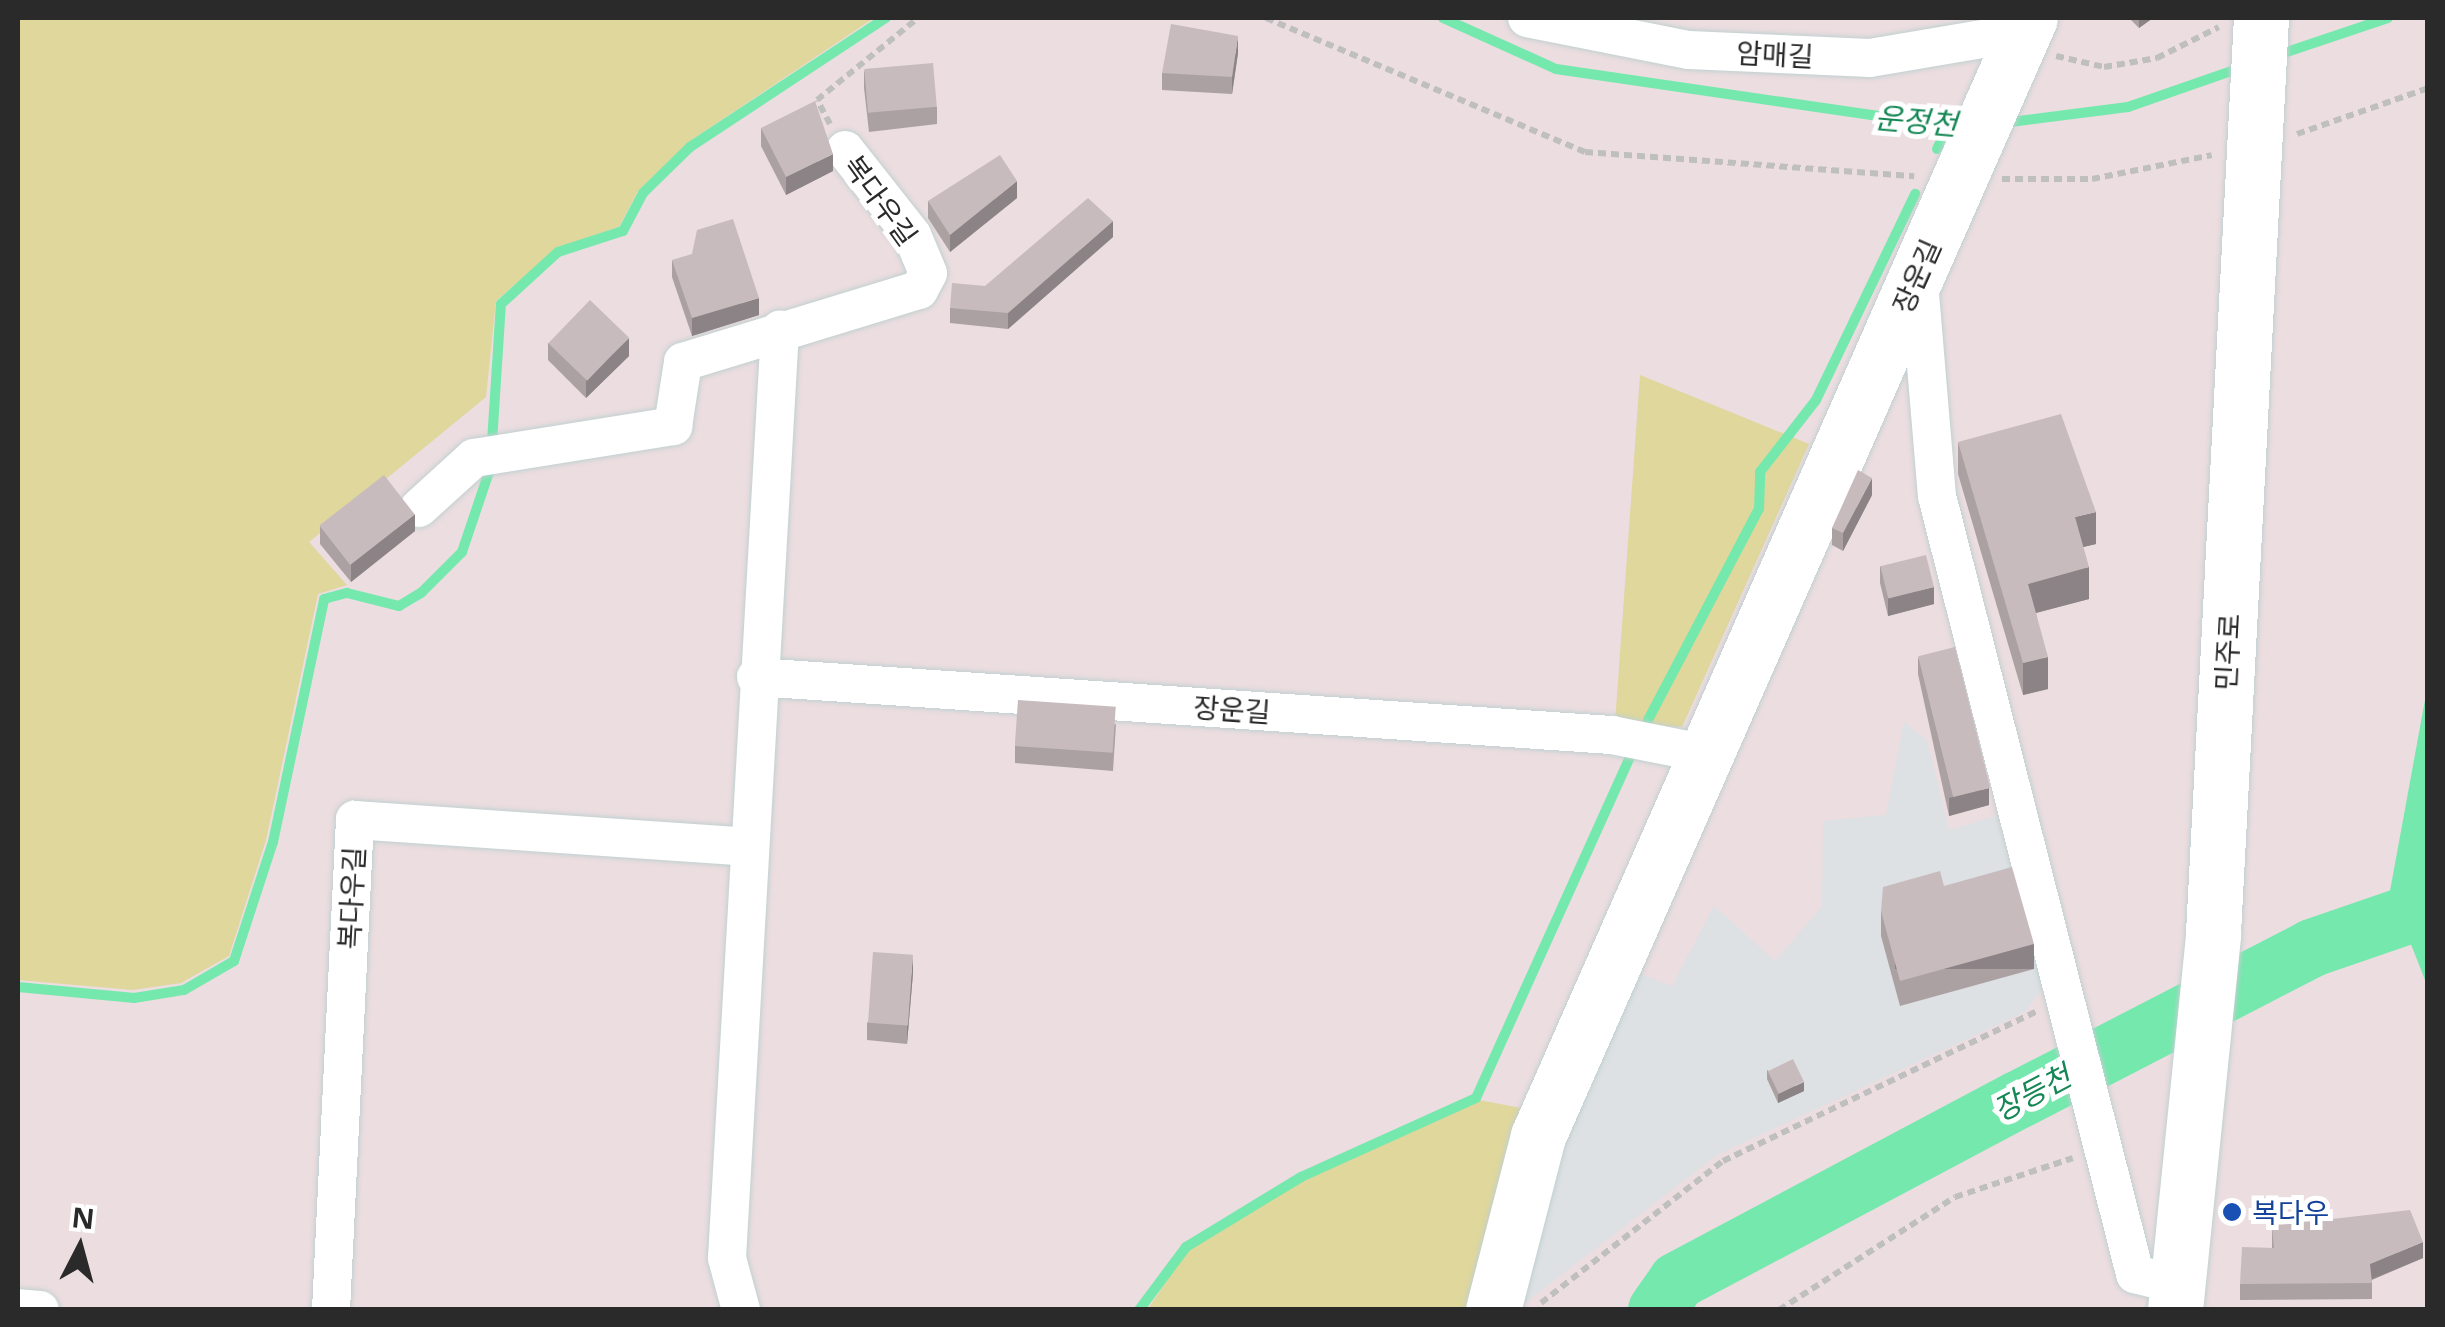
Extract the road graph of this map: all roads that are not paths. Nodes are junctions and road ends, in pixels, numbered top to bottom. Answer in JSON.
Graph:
{"nodes":[{"id":1,"x":1527,"y":18,"type":"edge"},
{"id":2,"x":2253,"y":23,"type":"edge"},
{"id":3,"x":2020,"y":39,"type":"edge"},
{"id":4,"x":844,"y":150,"type":"road end"},
{"id":5,"x":1919,"y":269,"type":"junction"},
{"id":6,"x":780,"y":330,"type":"junction"},
{"id":7,"x":419,"y":508,"type":"dead end"},
{"id":8,"x":756,"y":677,"type":"junction"},
{"id":9,"x":1707,"y":754,"type":"junction"},
{"id":10,"x":747,"y":847,"type":"junction"},
{"id":11,"x":2176,"y":1297,"type":"edge"},
{"id":12,"x":18,"y":1308,"type":"edge"},
{"id":13,"x":40,"y":1310,"type":"edge"},
{"id":14,"x":330,"y":1310,"type":"edge"},
{"id":15,"x":741,"y":1310,"type":"edge"},
{"id":16,"x":1493,"y":1310,"type":"edge"}],
"edges":[{"from":1,"to":3,"type":"street","name":"암매길"},
{"from":2,"to":11,"type":"street","name":"민주로"},
{"from":3,"to":5,"type":"street","name":"장운길"},
{"from":4,"to":6,"type":"street","name":"복다우길"},
{"from":5,"to":9,"type":"street","name":"장운길"},
{"from":5,"to":11,"type":"street","name":"민주로"},
{"from":6,"to":7,"type":"street","name":"복다우길"},
{"from":6,"to":8,"type":"street"},
{"from":8,"to":9,"type":"street","name":"장운길"},
{"from":8,"to":10,"type":"street"},
{"from":9,"to":16,"type":"street","name":"장운길"},
{"from":10,"to":14,"type":"street","name":"복다우길"},
{"from":10,"to":15,"type":"street"},
{"from":12,"to":13,"type":"street"}]}
